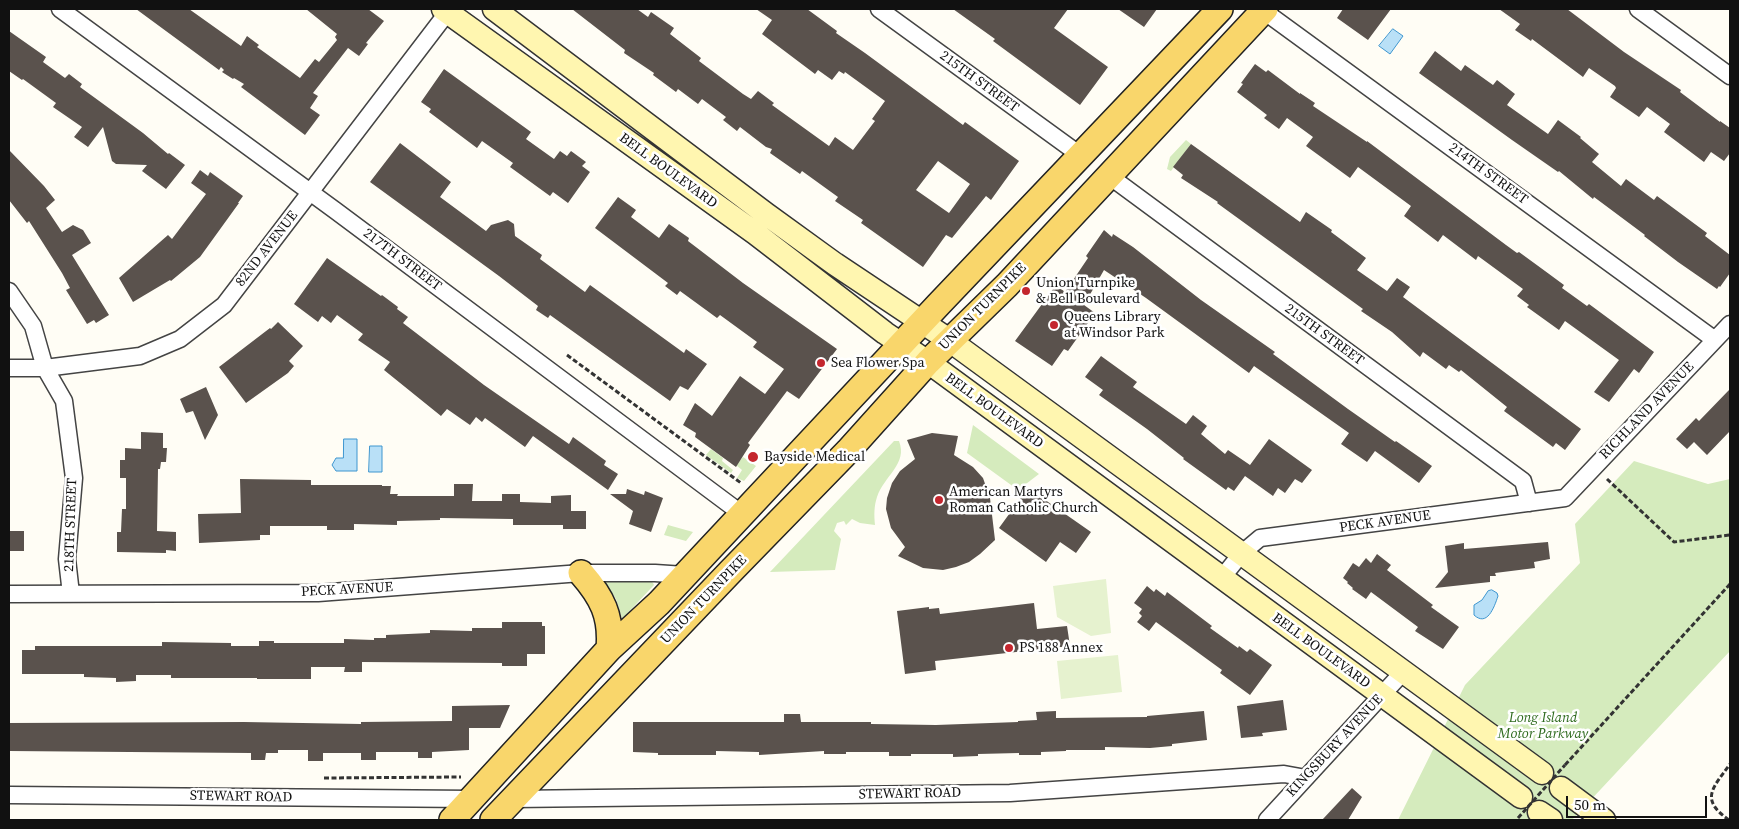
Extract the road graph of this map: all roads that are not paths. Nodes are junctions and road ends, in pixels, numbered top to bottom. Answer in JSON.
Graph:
{"nodes":[{"id":1,"x":60,"y":9,"type":"edge"},
{"id":2,"x":494,"y":9,"type":"edge"},
{"id":3,"x":879,"y":9,"type":"edge"},
{"id":4,"x":1220,"y":9,"type":"edge"},
{"id":5,"x":1263,"y":9,"type":"edge"},
{"id":6,"x":1638,"y":9,"type":"edge"},
{"id":7,"x":447,"y":10,"type":"edge"},
{"id":8,"x":1730,"y":76,"type":"edge"},
{"id":9,"x":1080,"y":155,"type":"junction"},
{"id":10,"x":1108,"y":175,"type":"junction"},
{"id":11,"x":311,"y":193,"type":"junction"},
{"id":12,"x":9,"y":291,"type":"edge"},
{"id":13,"x":923,"y":323,"type":"junction"},
{"id":14,"x":1730,"y":324,"type":"edge"},
{"id":15,"x":950,"y":340,"type":"junction"},
{"id":16,"x":1715,"y":340,"type":"junction"},
{"id":17,"x":900,"y":345,"type":"junction"},
{"id":18,"x":928,"y":362,"type":"junction"},
{"id":19,"x":9,"y":368,"type":"edge"},
{"id":20,"x":45,"y":368,"type":"junction"},
{"id":21,"x":1565,"y":498,"type":"joint"},
{"id":22,"x":1529,"y":503,"type":"junction"},
{"id":23,"x":742,"y":514,"type":"junction"},
{"id":24,"x":1241,"y":554,"type":"junction"},
{"id":25,"x":581,"y":573,"type":"junction"},
{"id":26,"x":686,"y":575,"type":"junction"},
{"id":27,"x":1221,"y":579,"type":"junction"},
{"id":28,"x":9,"y":594,"type":"edge"},
{"id":29,"x":71,"y":594,"type":"junction"},
{"id":30,"x":609,"y":649,"type":"junction"},
{"id":31,"x":1404,"y":671,"type":"junction"},
{"id":32,"x":1383,"y":696,"type":"junction"},
{"id":33,"x":1542,"y":773,"type":"dead end"},
{"id":34,"x":1306,"y":778,"type":"junction"},
{"id":35,"x":1560,"y":788,"type":"dead end"},
{"id":36,"x":9,"y":795,"type":"edge"},
{"id":37,"x":472,"y":799,"type":"junction"},
{"id":38,"x":513,"y":799,"type":"junction"},
{"id":39,"x":1529,"y":813,"type":"edge"},
{"id":40,"x":452,"y":820,"type":"edge"},
{"id":41,"x":493,"y":820,"type":"edge"},
{"id":42,"x":1267,"y":820,"type":"edge"},
{"id":43,"x":1604,"y":820,"type":"edge"}],
"edges":[{"from":1,"to":11,"type":"street","name":"217TH STREET"},
{"from":2,"to":13,"type":"street","name":"BELL BOULEVARD"},
{"from":3,"to":9,"type":"street","name":"215TH STREET"},
{"from":4,"to":9,"type":"main road"},
{"from":5,"to":10,"type":"main road","name":"UNION TURNPIKE"},
{"from":5,"to":16,"type":"street","name":"214TH STREET"},
{"from":6,"to":8,"type":"street"},
{"from":7,"to":11,"type":"street","name":"82ND AVENUE"},
{"from":7,"to":17,"type":"street","name":"BELL BOULEVARD"},
{"from":9,"to":13,"type":"main road"},
{"from":10,"to":15,"type":"main road","name":"UNION TURNPIKE"},
{"from":10,"to":22,"type":"street","name":"215TH STREET"},
{"from":11,"to":20,"type":"street","name":"82ND AVENUE"},
{"from":11,"to":23,"type":"street","name":"217TH STREET"},
{"from":12,"to":20,"type":"street","name":"218TH STREET"},
{"from":13,"to":15,"type":"street","name":"BELL BOULEVARD"},
{"from":13,"to":17,"type":"main road"},
{"from":14,"to":16,"type":"street","name":"RICHLAND AVENUE"},
{"from":15,"to":18,"type":"main road","name":"UNION TURNPIKE"},
{"from":15,"to":24,"type":"street","name":"BELL BOULEVARD"},
{"from":16,"to":21,"type":"street","name":"RICHLAND AVENUE"},
{"from":17,"to":18,"type":"street","name":"BELL BOULEVARD"},
{"from":17,"to":23,"type":"main road"},
{"from":18,"to":27,"type":"street","name":"BELL BOULEVARD"},
{"from":18,"to":38,"type":"main road","name":"UNION TURNPIKE"},
{"from":19,"to":20,"type":"street","name":"82ND AVENUE"},
{"from":20,"to":29,"type":"street","name":"218TH STREET"},
{"from":21,"to":22,"type":"street","name":"PECK AVENUE"},
{"from":22,"to":24,"type":"street","name":"PECK AVENUE"},
{"from":23,"to":26,"type":"main road"},
{"from":24,"to":27,"type":"street","name":"PECK AVENUE"},
{"from":24,"to":31,"type":"street","name":"BELL BOULEVARD"},
{"from":25,"to":26,"type":"street","name":"PECK AVENUE"},
{"from":25,"to":29,"type":"street","name":"PECK AVENUE"},
{"from":25,"to":30,"type":"main road"},
{"from":26,"to":30,"type":"main road"},
{"from":27,"to":32,"type":"street","name":"BELL BOULEVARD"},
{"from":28,"to":29,"type":"street","name":"PECK AVENUE"},
{"from":30,"to":37,"type":"main road"},
{"from":31,"to":32,"type":"street","name":"KINGSBURY AVENUE"},
{"from":31,"to":33,"type":"street","name":"BELL BOULEVARD"},
{"from":32,"to":34,"type":"street","name":"KINGSBURY AVENUE"},
{"from":32,"to":39,"type":"street","name":"BELL BOULEVARD"},
{"from":34,"to":38,"type":"street","name":"STEWART ROAD"},
{"from":34,"to":42,"type":"street","name":"KINGSBURY AVENUE"},
{"from":35,"to":43,"type":"street"},
{"from":36,"to":37,"type":"street","name":"STEWART ROAD"},
{"from":37,"to":40,"type":"main road"},
{"from":38,"to":41,"type":"main road","name":"UNION TURNPIKE"}]}
